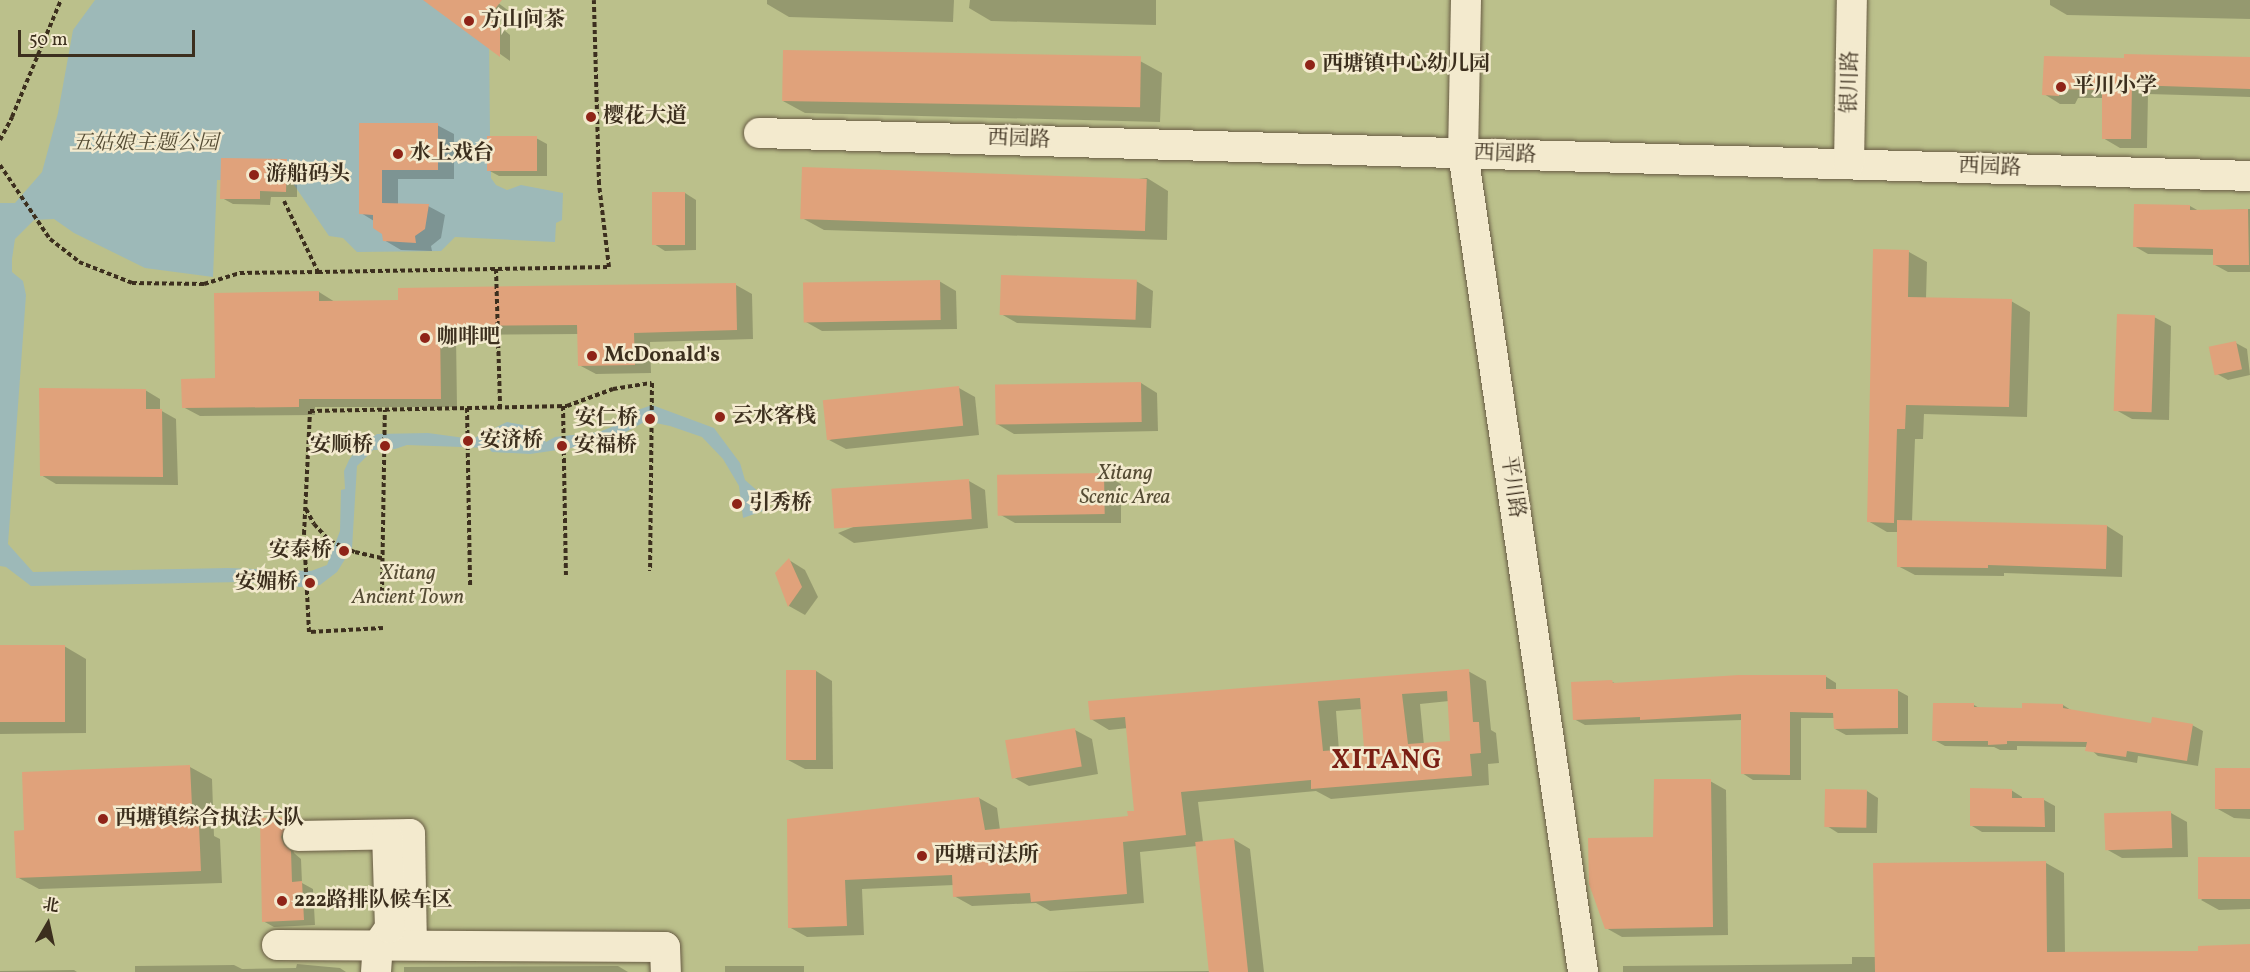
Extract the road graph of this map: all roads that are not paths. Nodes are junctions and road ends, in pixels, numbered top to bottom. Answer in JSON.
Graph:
{"nodes":[{"id":1,"x":1466,"y":0,"type":"edge"},
{"id":2,"x":1852,"y":0,"type":"edge"},
{"id":3,"x":759,"y":133,"type":"dead end"},
{"id":4,"x":1463,"y":153,"type":"junction"},
{"id":5,"x":1849,"y":164,"type":"junction"},
{"id":6,"x":2250,"y":176,"type":"edge"},
{"id":7,"x":399,"y":834,"type":"junction"},
{"id":8,"x":298,"y":836,"type":"dead end"},
{"id":9,"x":277,"y":945,"type":"dead end"},
{"id":10,"x":412,"y":945,"type":"junction"},
{"id":11,"x":377,"y":959,"type":"edge"},
{"id":12,"x":666,"y":972,"type":"edge"},
{"id":13,"x":1583,"y":972,"type":"edge"}],
"edges":[{"from":1,"to":4,"type":"street","name":"平川路"},
{"from":2,"to":5,"type":"street","name":"银川路"},
{"from":3,"to":4,"type":"street","name":"西园路"},
{"from":4,"to":5,"type":"street","name":"西园路"},
{"from":4,"to":13,"type":"street","name":"平川路"},
{"from":5,"to":6,"type":"street","name":"西园路"},
{"from":7,"to":8,"type":"street"},
{"from":7,"to":10,"type":"street"},
{"from":7,"to":11,"type":"street"},
{"from":9,"to":11,"type":"street"},
{"from":10,"to":11,"type":"street"},
{"from":10,"to":12,"type":"street"}]}
